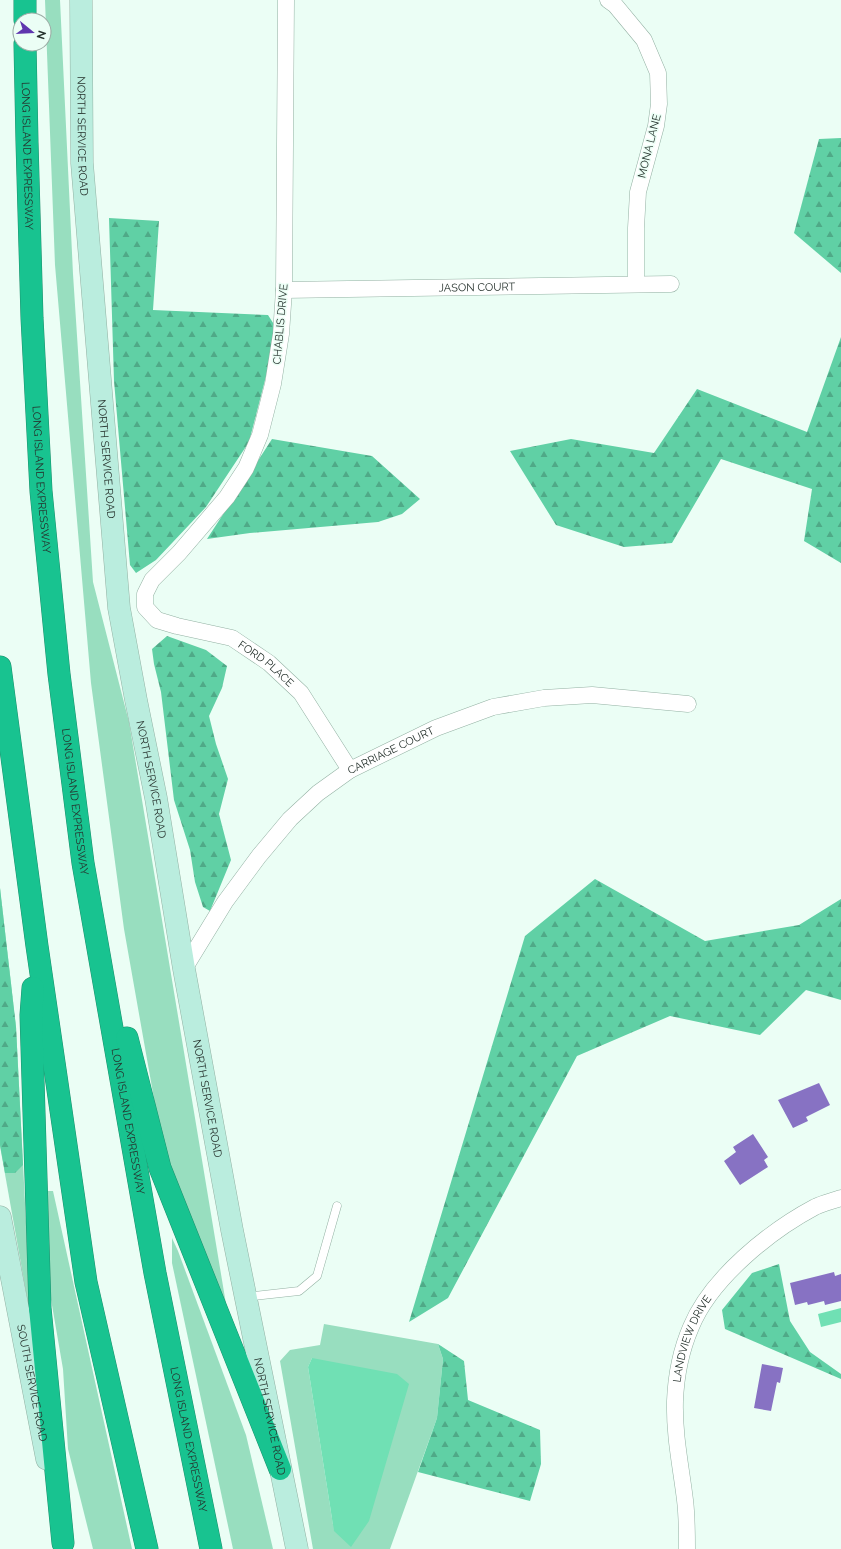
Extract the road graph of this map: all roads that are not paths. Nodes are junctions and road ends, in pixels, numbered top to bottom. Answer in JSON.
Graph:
{"nodes":[{"id":1,"x":25,"y":0,"type":"edge"},
{"id":2,"x":81,"y":0,"type":"edge"},
{"id":3,"x":286,"y":0,"type":"edge"},
{"id":4,"x":608,"y":0,"type":"edge"},
{"id":5,"x":25,"y":12,"type":"edge"},
{"id":6,"x":26,"y":52,"type":"edge"},
{"id":7,"x":636,"y":284,"type":"junction"},
{"id":8,"x":671,"y":284,"type":"dead end"},
{"id":9,"x":284,"y":290,"type":"junction"},
{"id":10,"x":145,"y":607,"type":"joint"},
{"id":11,"x":0,"y":667,"type":"edge"},
{"id":12,"x":688,"y":704,"type":"dead end"},
{"id":13,"x":350,"y":770,"type":"junction"},
{"id":14,"x":83,"y":863,"type":"junction"},
{"id":15,"x":37,"y":946,"type":"junction"},
{"id":16,"x":184,"y":970,"type":"junction"},
{"id":17,"x":841,"y":1198,"type":"edge"},
{"id":18,"x":337,"y":1206,"type":"dead end"},
{"id":19,"x":0,"y":1217,"type":"edge"},
{"id":20,"x":246,"y":1297,"type":"junction"},
{"id":21,"x":280,"y":1470,"type":"junction"},
{"id":22,"x":64,"y":1546,"type":"edge"},
{"id":23,"x":147,"y":1549,"type":"edge"},
{"id":24,"x":211,"y":1549,"type":"edge"},
{"id":25,"x":297,"y":1549,"type":"edge"},
{"id":26,"x":687,"y":1549,"type":"edge"}],
"edges":[{"from":1,"to":5,"type":"highway"},
{"from":2,"to":16,"type":"main road","name":"NORTH SERVICE ROAD"},
{"from":3,"to":9,"type":"street","name":"CHABLIS DRIVE"},
{"from":4,"to":7,"type":"street","name":"MONA LANE"},
{"from":6,"to":14,"type":"highway","name":"LONG ISLAND EXPRESSWAY"},
{"from":7,"to":8,"type":"street","name":"JASON COURT"},
{"from":7,"to":9,"type":"street","name":"JASON COURT"},
{"from":9,"to":10,"type":"street","name":"CHABLIS DRIVE"},
{"from":10,"to":13,"type":"street","name":"FORD PLACE"},
{"from":11,"to":15,"type":"highway"},
{"from":12,"to":13,"type":"street","name":"CARRIAGE COURT"},
{"from":13,"to":16,"type":"street","name":"CARRIAGE COURT"},
{"from":14,"to":21,"type":"highway"},
{"from":14,"to":24,"type":"highway","name":"LONG ISLAND EXPRESSWAY"},
{"from":15,"to":22,"type":"highway"},
{"from":15,"to":23,"type":"highway"},
{"from":16,"to":20,"type":"main road","name":"NORTH SERVICE ROAD"},
{"from":17,"to":26,"type":"street","name":"LANDVIEW DRIVE"},
{"from":18,"to":20,"type":"lane"},
{"from":19,"to":22,"type":"main road","name":"SOUTH SERVICE ROAD"},
{"from":20,"to":21,"type":"main road","name":"NORTH SERVICE ROAD"},
{"from":21,"to":25,"type":"main road","name":"NORTH SERVICE ROAD"}]}
